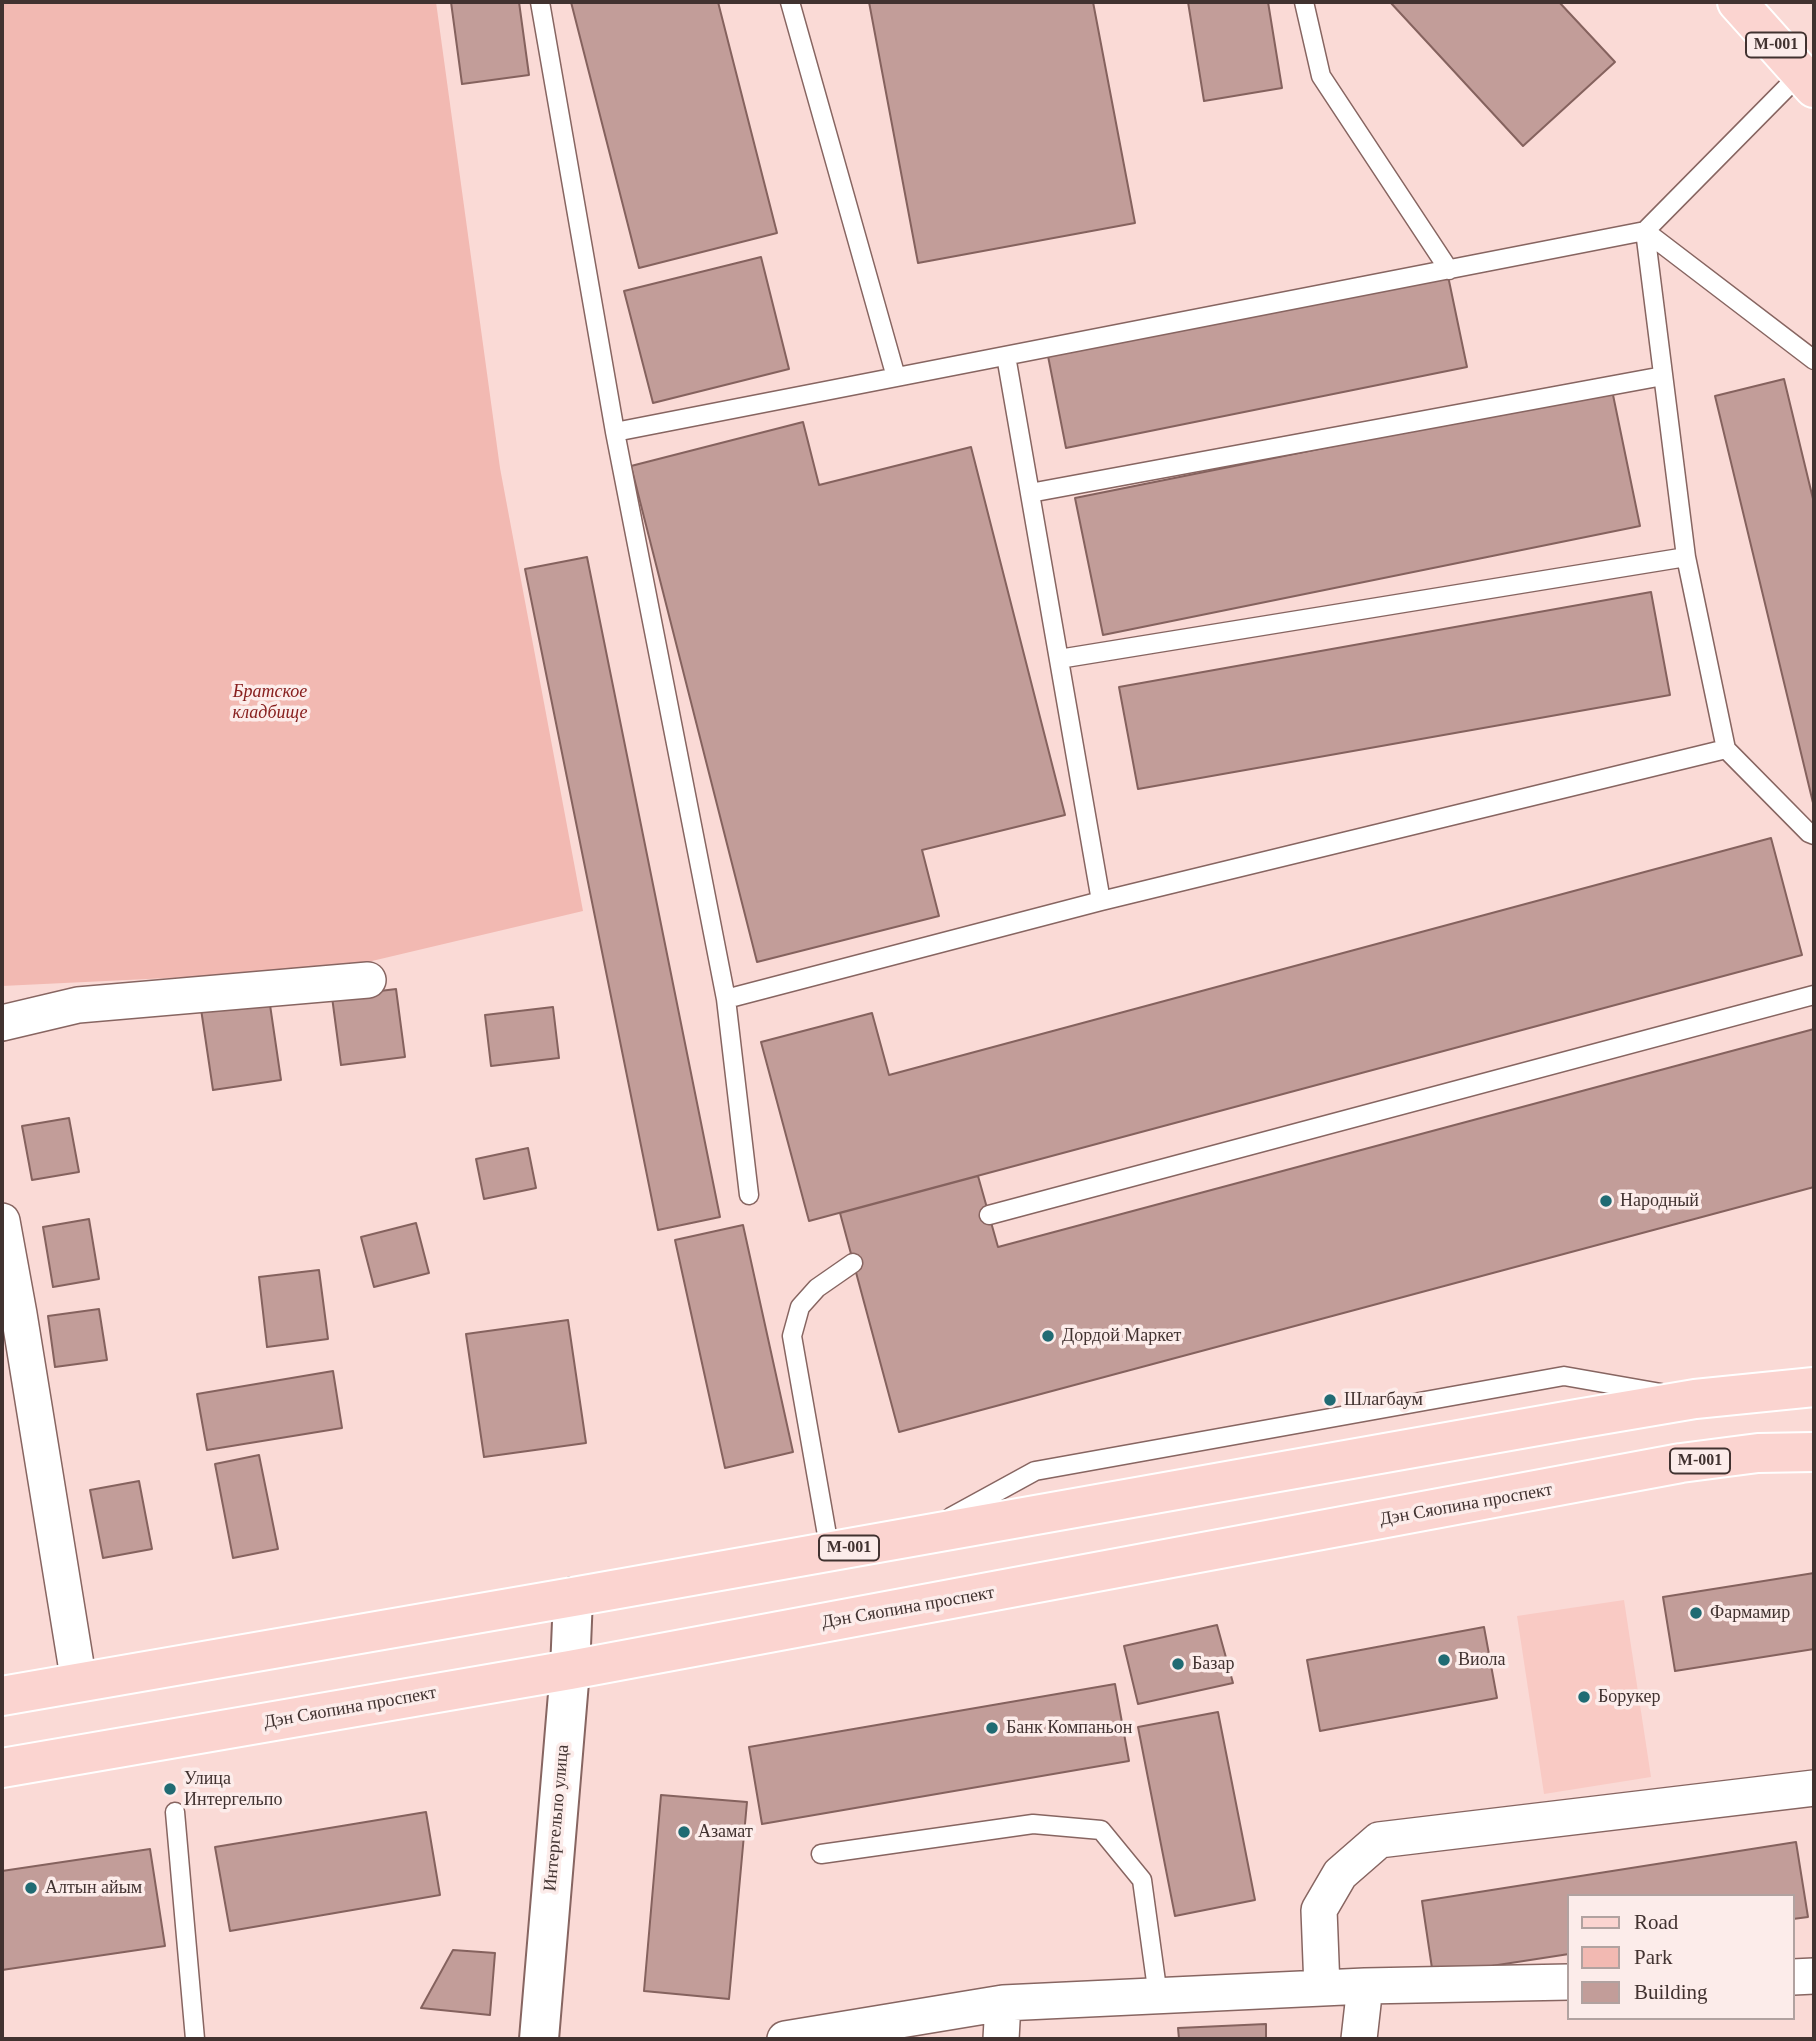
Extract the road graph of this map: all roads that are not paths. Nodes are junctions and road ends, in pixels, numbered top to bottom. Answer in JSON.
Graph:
{"nodes":[{"id":1,"x":540,"y":2,"type":"edge"},
{"id":2,"x":790,"y":2,"type":"edge"},
{"id":3,"x":1304,"y":2,"type":"edge"},
{"id":4,"x":1737,"y":2,"type":"edge"},
{"id":5,"x":1808,"y":80,"type":"edge"},
{"id":6,"x":1644,"y":231,"type":"junction"},
{"id":7,"x":1449,"y":270,"type":"junction"},
{"id":8,"x":1006,"y":356,"type":"junction"},
{"id":9,"x":1814,"y":360,"type":"edge"},
{"id":10,"x":1663,"y":376,"type":"junction"},
{"id":11,"x":897,"y":377,"type":"junction"},
{"id":12,"x":615,"y":432,"type":"junction"},
{"id":13,"x":1030,"y":493,"type":"junction"},
{"id":14,"x":1686,"y":557,"type":"junction"},
{"id":15,"x":1059,"y":659,"type":"junction"},
{"id":16,"x":1726,"y":749,"type":"junction"},
{"id":17,"x":1814,"y":835,"type":"edge"},
{"id":18,"x":1101,"y":901,"type":"junction"},
{"id":19,"x":368,"y":980,"type":"dead end"},
{"id":20,"x":1814,"y":995,"type":"edge"},
{"id":21,"x":726,"y":999,"type":"junction"},
{"id":22,"x":2,"y":1023,"type":"edge"},
{"id":23,"x":749,"y":1195,"type":"dead end"},
{"id":24,"x":989,"y":1215,"type":"dead end"},
{"id":25,"x":2,"y":1221,"type":"edge"},
{"id":26,"x":853,"y":1263,"type":"dead end"},
{"id":27,"x":10,"y":1315,"type":"edge"},
{"id":28,"x":1814,"y":1363,"type":"edge"},
{"id":29,"x":1814,"y":1387,"type":"edge"},
{"id":30,"x":1695,"y":1399,"type":"junction"},
{"id":31,"x":1814,"y":1452,"type":"edge"},
{"id":32,"x":830,"y":1552,"type":"junction"},
{"id":33,"x":573,"y":1597,"type":"junction"},
{"id":34,"x":570,"y":1670,"type":"junction"},
{"id":35,"x":79,"y":1683,"type":"junction"},
{"id":36,"x":2,"y":1696,"type":"edge"},
{"id":37,"x":2,"y":1768,"type":"edge"},
{"id":38,"x":1814,"y":1788,"type":"edge"},
{"id":39,"x":175,"y":1811,"type":"dead end"},
{"id":40,"x":821,"y":1854,"type":"dead end"},
{"id":41,"x":1814,"y":1976,"type":"edge"},
{"id":42,"x":1795,"y":1977,"type":"edge"},
{"id":43,"x":1568,"y":1982,"type":"edge"},
{"id":44,"x":1365,"y":1986,"type":"junction"},
{"id":45,"x":1321,"y":1988,"type":"junction"},
{"id":46,"x":1158,"y":1996,"type":"junction"},
{"id":47,"x":1003,"y":2003,"type":"junction"},
{"id":48,"x":195,"y":2039,"type":"edge"},
{"id":49,"x":539,"y":2039,"type":"edge"},
{"id":50,"x":785,"y":2039,"type":"edge"},
{"id":51,"x":1001,"y":2039,"type":"edge"},
{"id":52,"x":1359,"y":2039,"type":"edge"}],
"edges":[{"from":1,"to":12,"type":"lane"},
{"from":2,"to":11,"type":"lane"},
{"from":3,"to":7,"type":"lane"},
{"from":4,"to":5,"type":"main road","number":"М-001"},
{"from":5,"to":6,"type":"lane"},
{"from":6,"to":7,"type":"lane"},
{"from":6,"to":9,"type":"lane"},
{"from":6,"to":10,"type":"lane"},
{"from":7,"to":8,"type":"lane"},
{"from":8,"to":11,"type":"lane"},
{"from":8,"to":13,"type":"lane"},
{"from":10,"to":13,"type":"lane"},
{"from":10,"to":14,"type":"lane"},
{"from":11,"to":12,"type":"lane"},
{"from":12,"to":21,"type":"lane"},
{"from":13,"to":15,"type":"lane"},
{"from":14,"to":15,"type":"lane"},
{"from":14,"to":16,"type":"lane"},
{"from":15,"to":18,"type":"lane"},
{"from":16,"to":17,"type":"lane"},
{"from":16,"to":18,"type":"lane"},
{"from":18,"to":21,"type":"lane"},
{"from":19,"to":22,"type":"street"},
{"from":20,"to":24,"type":"lane"},
{"from":21,"to":23,"type":"lane"},
{"from":25,"to":27,"type":"street"},
{"from":26,"to":32,"type":"lane"},
{"from":27,"to":35,"type":"street"},
{"from":28,"to":30,"type":"main road"},
{"from":29,"to":30,"type":"main road","number":"M-001"},
{"from":30,"to":32,"type":"main road","number":"M-001"},
{"from":31,"to":34,"type":"main road","name":"Дэн Сяопина проспект","number":"M-001"},
{"from":32,"to":33,"type":"main road","number":"M-001"},
{"from":33,"to":34,"type":"main road","name":"Интергельпо улица"},
{"from":33,"to":35,"type":"main road","number":"M-001"},
{"from":34,"to":37,"type":"main road","name":"Дэн Сяопина проспект","number":"M-001"},
{"from":34,"to":49,"type":"main road","name":"Интергельпо улица"},
{"from":35,"to":36,"type":"main road","number":"M-001"},
{"from":38,"to":45,"type":"street"},
{"from":39,"to":48,"type":"lane"},
{"from":40,"to":46,"type":"lane"},
{"from":41,"to":42,"type":"street"},
{"from":43,"to":44,"type":"street"},
{"from":44,"to":45,"type":"street"},
{"from":44,"to":52,"type":"street"},
{"from":45,"to":46,"type":"street"},
{"from":46,"to":47,"type":"street"},
{"from":47,"to":50,"type":"street"},
{"from":47,"to":51,"type":"street"}]}
